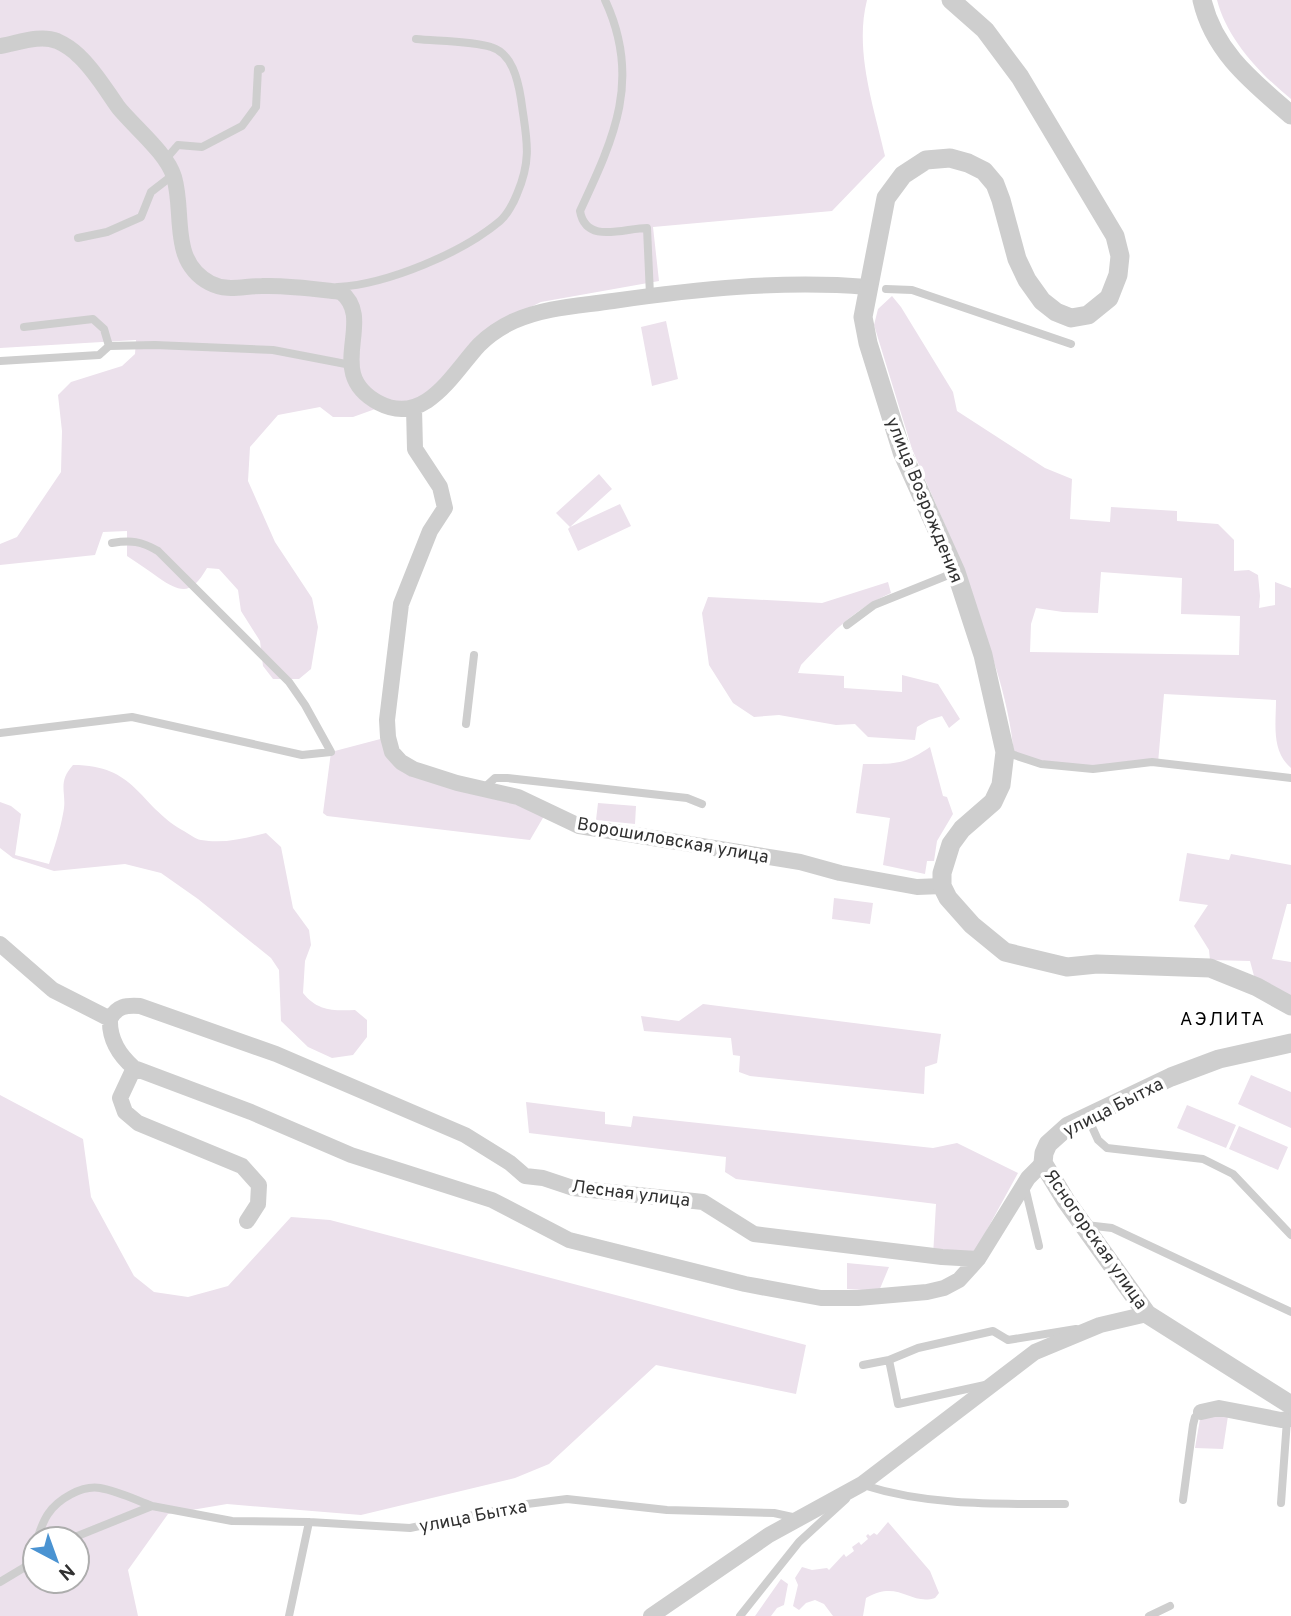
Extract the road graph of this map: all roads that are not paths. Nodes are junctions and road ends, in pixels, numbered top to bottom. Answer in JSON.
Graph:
{"nodes":[{"id":1,"x":605,"y":0,"type":"edge"},
{"id":2,"x":951,"y":0,"type":"edge"},
{"id":3,"x":1202,"y":0,"type":"edge"},
{"id":4,"x":416,"y":40,"type":"dead end"},
{"id":5,"x":0,"y":46,"type":"edge"},
{"id":6,"x":261,"y":69,"type":"dead end"},
{"id":7,"x":1291,"y":115,"type":"edge"},
{"id":8,"x":165,"y":160,"type":"junction"},
{"id":9,"x":173,"y":175,"type":"junction"},
{"id":10,"x":78,"y":238,"type":"dead end"},
{"id":11,"x":877,"y":288,"type":"junction"},
{"id":12,"x":310,"y":289,"type":"junction"},
{"id":13,"x":650,"y":295,"type":"junction"},
{"id":14,"x":24,"y":327,"type":"dead end"},
{"id":15,"x":1071,"y":344,"type":"dead end"},
{"id":16,"x":109,"y":346,"type":"junction"},
{"id":17,"x":0,"y":361,"type":"edge"},
{"id":18,"x":351,"y":365,"type":"junction"},
{"id":19,"x":414,"y":408,"type":"junction"},
{"id":20,"x":112,"y":543,"type":"dead end"},
{"id":21,"x":956,"y":572,"type":"junction"},
{"id":22,"x":847,"y":625,"type":"dead end"},
{"id":23,"x":474,"y":655,"type":"dead end"},
{"id":24,"x":467,"y":724,"type":"dead end"},
{"id":25,"x":0,"y":733,"type":"edge"},
{"id":26,"x":1005,"y":752,"type":"junction"},
{"id":27,"x":1291,"y":778,"type":"edge"},
{"id":28,"x":484,"y":788,"type":"junction"},
{"id":29,"x":702,"y":804,"type":"dead end"},
{"id":30,"x":943,"y":886,"type":"junction"},
{"id":31,"x":0,"y":944,"type":"edge"},
{"id":32,"x":1291,"y":1006,"type":"edge"},
{"id":33,"x":110,"y":1020,"type":"junction"},
{"id":34,"x":1291,"y":1043,"type":"edge"},
{"id":35,"x":134,"y":1068,"type":"junction"},
{"id":36,"x":1088,"y":1118,"type":"junction"},
{"id":37,"x":1043,"y":1163,"type":"junction"},
{"id":38,"x":1024,"y":1185,"type":"junction"},
{"id":39,"x":247,"y":1222,"type":"dead end"},
{"id":40,"x":1084,"y":1225,"type":"junction"},
{"id":41,"x":1291,"y":1235,"type":"edge"},
{"id":42,"x":1039,"y":1247,"type":"dead end"},
{"id":43,"x":978,"y":1259,"type":"junction"},
{"id":44,"x":1291,"y":1312,"type":"edge"},
{"id":45,"x":1147,"y":1314,"type":"junction"},
{"id":46,"x":1100,"y":1325,"type":"junction"},
{"id":47,"x":889,"y":1360,"type":"junction"},
{"id":48,"x":863,"y":1365,"type":"dead end"},
{"id":49,"x":993,"y":1383,"type":"junction"},
{"id":50,"x":1200,"y":1412,"type":"joint"},
{"id":51,"x":1290,"y":1414,"type":"edge"},
{"id":52,"x":862,"y":1485,"type":"junction"},
{"id":53,"x":1183,"y":1500,"type":"dead end"},
{"id":54,"x":1281,"y":1503,"type":"dead end"},
{"id":55,"x":1065,"y":1504,"type":"dead end"},
{"id":56,"x":152,"y":1506,"type":"junction"},
{"id":57,"x":800,"y":1518,"type":"junction"},
{"id":58,"x":309,"y":1522,"type":"junction"},
{"id":59,"x":43,"y":1525,"type":"edge"},
{"id":60,"x":91,"y":1531,"type":"edge"},
{"id":61,"x":21,"y":1569,"type":"edge"},
{"id":62,"x":0,"y":1582,"type":"edge"},
{"id":63,"x":1170,"y":1606,"type":"dead end"},
{"id":64,"x":289,"y":1616,"type":"edge"},
{"id":65,"x":652,"y":1616,"type":"edge"},
{"id":66,"x":740,"y":1616,"type":"edge"},
{"id":67,"x":1149,"y":1616,"type":"edge"}],
"edges":[{"from":1,"to":13,"type":"lane"},
{"from":2,"to":11,"type":"street","name":"улица Возрождения"},
{"from":3,"to":7,"type":"street"},
{"from":4,"to":12,"type":"lane"},
{"from":5,"to":8,"type":"street"},
{"from":6,"to":8,"type":"lane"},
{"from":8,"to":9,"type":"street"},
{"from":9,"to":10,"type":"lane"},
{"from":9,"to":12,"type":"street"},
{"from":11,"to":13,"type":"street"},
{"from":11,"to":15,"type":"lane"},
{"from":11,"to":21,"type":"street","name":"улица Возрождения"},
{"from":12,"to":18,"type":"street"},
{"from":13,"to":19,"type":"street"},
{"from":14,"to":16,"type":"lane"},
{"from":16,"to":17,"type":"lane"},
{"from":16,"to":18,"type":"lane"},
{"from":18,"to":19,"type":"street"},
{"from":19,"to":28,"type":"street","name":"Ворошиловская улица"},
{"from":20,"to":25,"type":"lane"},
{"from":21,"to":22,"type":"lane"},
{"from":21,"to":26,"type":"street","name":"улица Возрождения"},
{"from":23,"to":24,"type":"lane"},
{"from":26,"to":27,"type":"lane"},
{"from":26,"to":30,"type":"street","name":"улица Возрождения"},
{"from":28,"to":29,"type":"lane"},
{"from":28,"to":30,"type":"street","name":"Ворошиловская улица"},
{"from":30,"to":32,"type":"street"},
{"from":31,"to":33,"type":"street"},
{"from":33,"to":35,"type":"street"},
{"from":33,"to":43,"type":"street","name":"Лесная улица"},
{"from":34,"to":36,"type":"street","name":"улица Бытха"},
{"from":35,"to":39,"type":"street"},
{"from":35,"to":43,"type":"street","name":"улица Бытха"},
{"from":36,"to":37,"type":"street","name":"улица Бытха"},
{"from":36,"to":41,"type":"lane"},
{"from":37,"to":38,"type":"street","name":"улица Бытха"},
{"from":37,"to":40,"type":"street","name":"Ясногорская улица"},
{"from":38,"to":42,"type":"lane"},
{"from":38,"to":43,"type":"street","name":"улица Бытха"},
{"from":40,"to":44,"type":"lane"},
{"from":40,"to":45,"type":"street","name":"Ясногорская улица"},
{"from":45,"to":46,"type":"street"},
{"from":45,"to":51,"type":"street","name":"Ясногорская улица"},
{"from":46,"to":47,"type":"lane"},
{"from":46,"to":49,"type":"street"},
{"from":47,"to":48,"type":"lane"},
{"from":47,"to":49,"type":"lane"},
{"from":49,"to":52,"type":"street"},
{"from":50,"to":51,"type":"street"},
{"from":50,"to":53,"type":"lane"},
{"from":51,"to":54,"type":"lane"},
{"from":52,"to":55,"type":"lane"},
{"from":52,"to":57,"type":"street"},
{"from":52,"to":66,"type":"lane"},
{"from":56,"to":58,"type":"lane","name":"улица Бытха"},
{"from":56,"to":59,"type":"lane","name":"улица Бытха"},
{"from":56,"to":60,"type":"lane"},
{"from":57,"to":58,"type":"lane","name":"улица Бытха"},
{"from":57,"to":65,"type":"street"},
{"from":58,"to":64,"type":"lane"},
{"from":61,"to":62,"type":"lane"},
{"from":63,"to":67,"type":"lane"}]}
